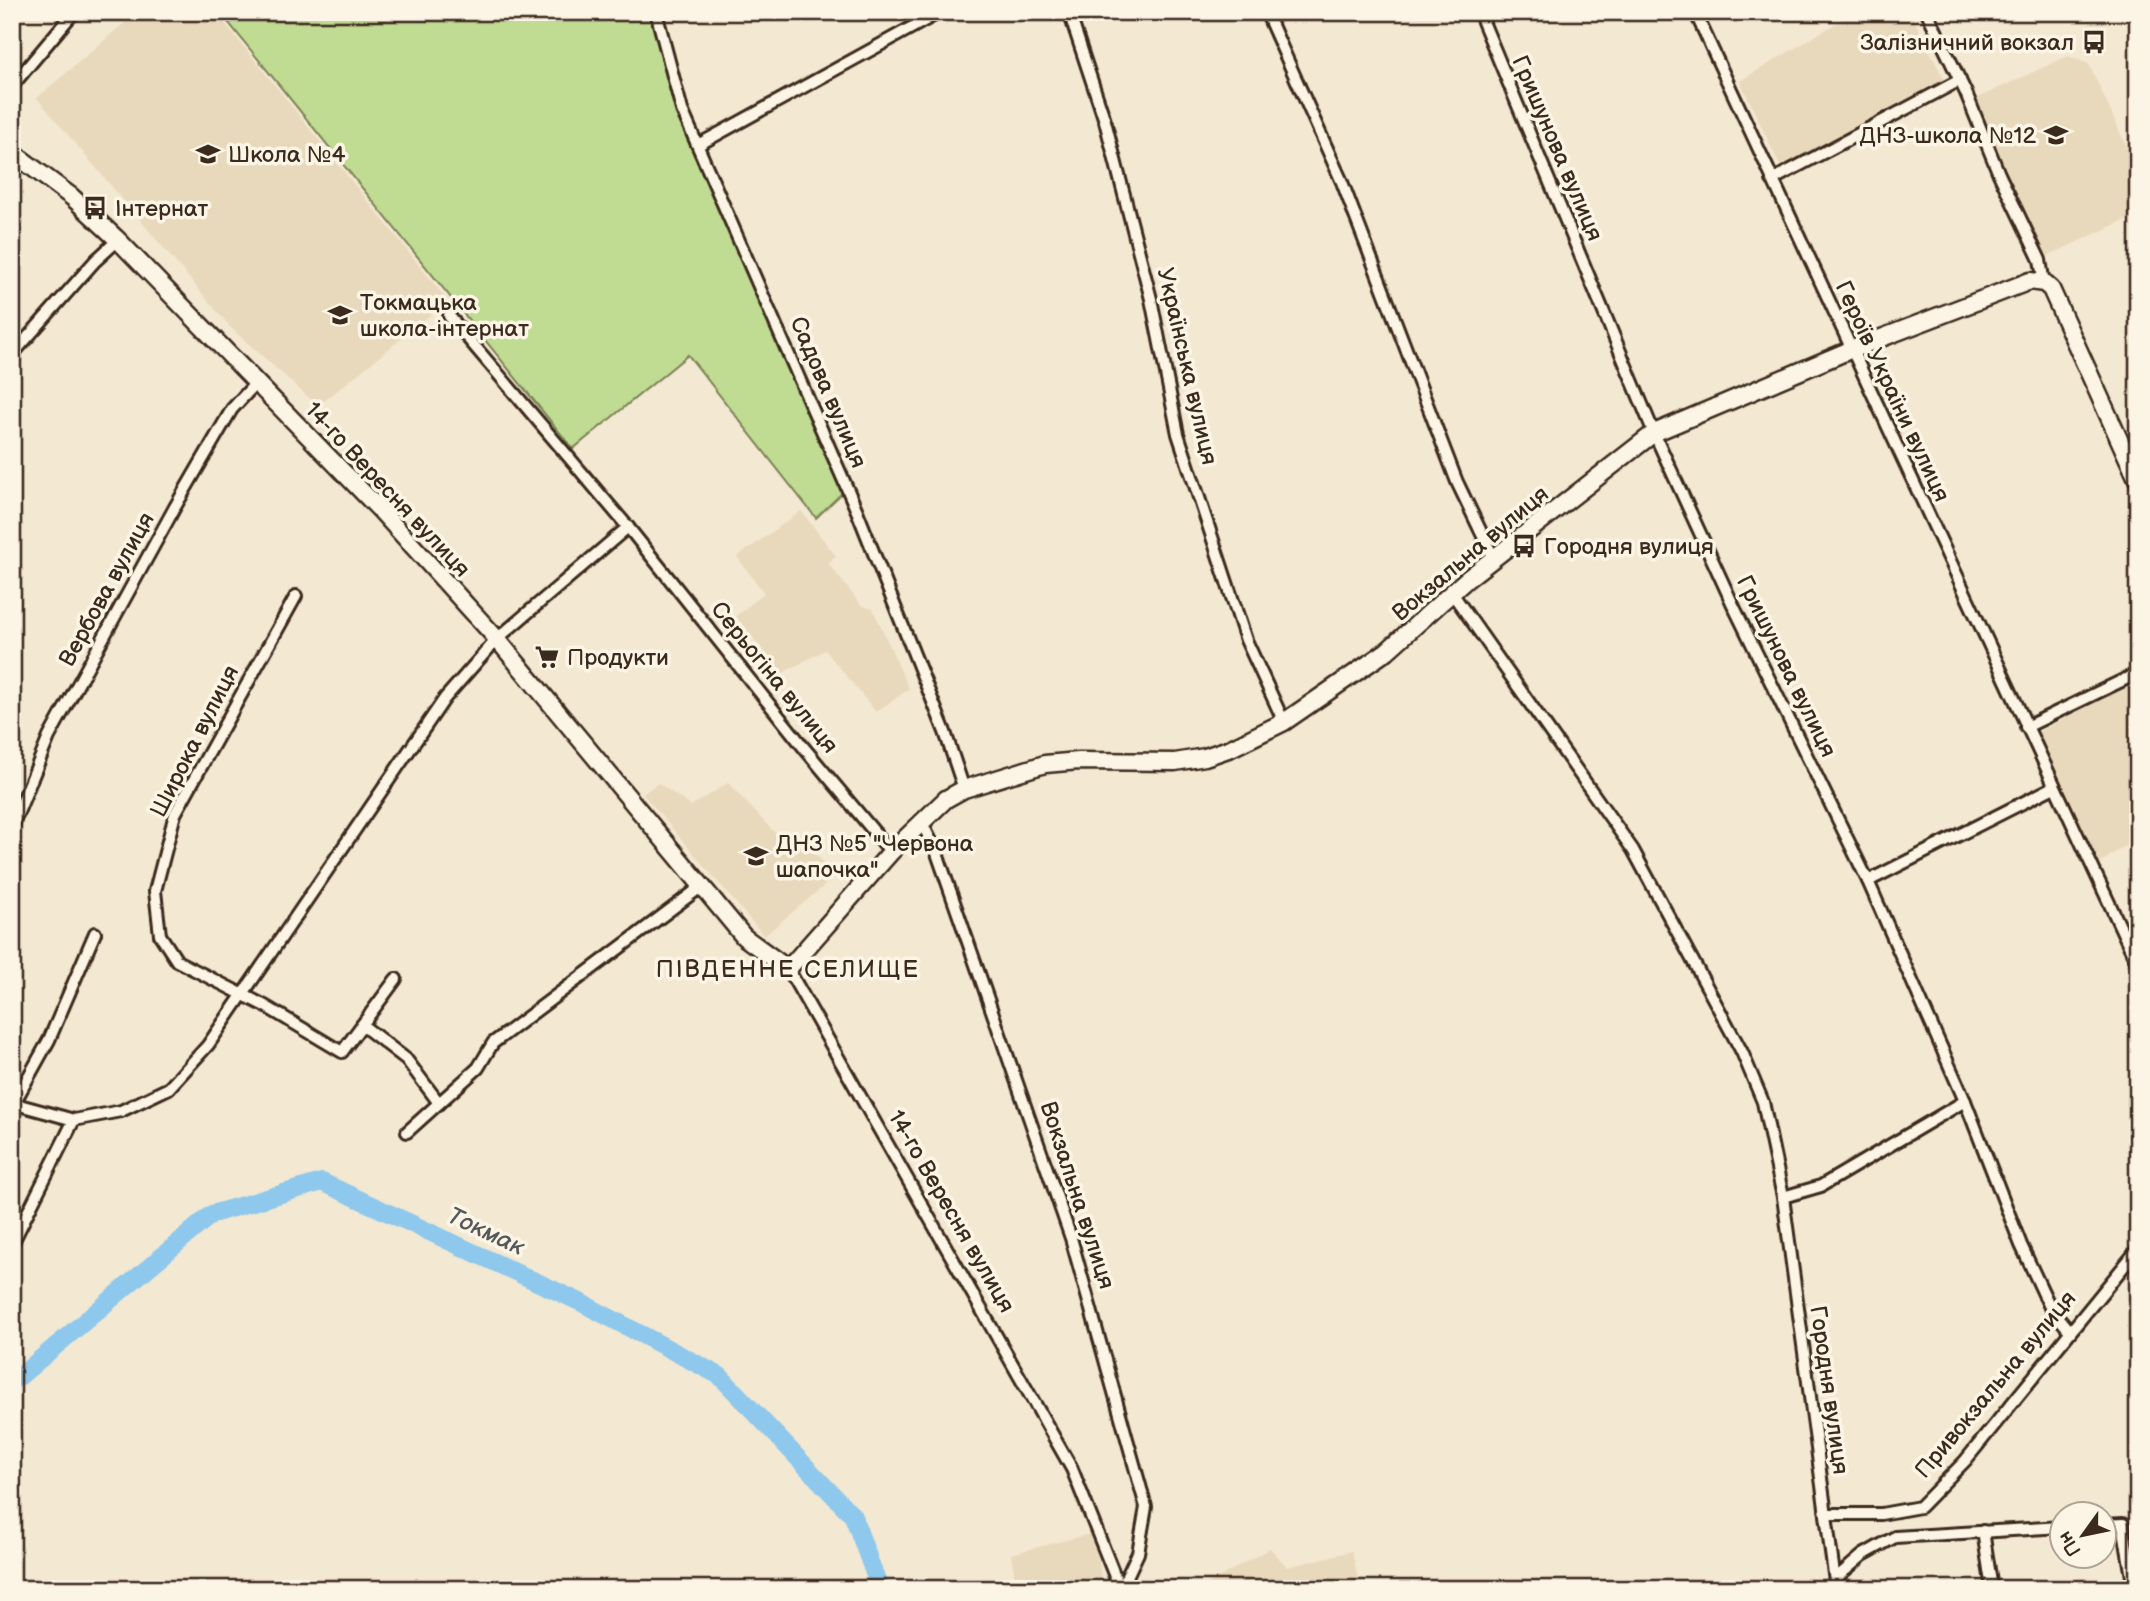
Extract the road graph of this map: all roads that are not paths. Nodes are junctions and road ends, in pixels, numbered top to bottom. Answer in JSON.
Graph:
{"nodes":[{"id":1,"x":74,"y":12,"type":"edge"},
{"id":2,"x":656,"y":12,"type":"edge"},
{"id":3,"x":940,"y":12,"type":"edge"},
{"id":4,"x":1069,"y":12,"type":"edge"},
{"id":5,"x":1266,"y":12,"type":"edge"},
{"id":6,"x":1479,"y":12,"type":"edge"},
{"id":7,"x":1695,"y":12,"type":"edge"},
{"id":8,"x":1927,"y":12,"type":"edge"},
{"id":9,"x":1960,"y":80,"type":"junction"},
{"id":10,"x":12,"y":86,"type":"edge"},
{"id":11,"x":698,"y":145,"type":"junction"},
{"id":12,"x":12,"y":152,"type":"edge"},
{"id":13,"x":1772,"y":180,"type":"junction"},
{"id":14,"x":118,"y":240,"type":"junction"},
{"id":15,"x":2044,"y":284,"type":"junction"},
{"id":16,"x":449,"y":316,"type":"dead end"},
{"id":17,"x":1850,"y":350,"type":"junction"},
{"id":18,"x":12,"y":355,"type":"edge"},
{"id":19,"x":256,"y":383,"type":"junction"},
{"id":20,"x":1654,"y":433,"type":"junction"},
{"id":21,"x":2138,"y":481,"type":"edge"},
{"id":22,"x":628,"y":527,"type":"junction"},
{"id":23,"x":1494,"y":559,"type":"junction"},
{"id":24,"x":1452,"y":593,"type":"junction"},
{"id":25,"x":296,"y":596,"type":"dead end"},
{"id":26,"x":497,"y":639,"type":"junction"},
{"id":27,"x":2138,"y":673,"type":"edge"},
{"id":28,"x":1284,"y":722,"type":"junction"},
{"id":29,"x":2026,"y":727,"type":"junction"},
{"id":30,"x":2054,"y":787,"type":"junction"},
{"id":31,"x":964,"y":789,"type":"junction"},
{"id":32,"x":920,"y":821,"type":"junction"},
{"id":33,"x":12,"y":827,"type":"edge"},
{"id":34,"x":891,"y":852,"type":"junction"},
{"id":35,"x":1868,"y":881,"type":"junction"},
{"id":36,"x":702,"y":886,"type":"junction"},
{"id":37,"x":95,"y":933,"type":"dead end"},
{"id":38,"x":2138,"y":965,"type":"edge"},
{"id":39,"x":788,"y":970,"type":"junction"},
{"id":40,"x":396,"y":979,"type":"dead end"},
{"id":41,"x":243,"y":994,"type":"junction"},
{"id":42,"x":362,"y":1025,"type":"junction"},
{"id":43,"x":1965,"y":1101,"type":"junction"},
{"id":44,"x":13,"y":1103,"type":"edge"},
{"id":45,"x":439,"y":1103,"type":"junction"},
{"id":46,"x":74,"y":1121,"type":"junction"},
{"id":47,"x":407,"y":1132,"type":"dead end"},
{"id":48,"x":1783,"y":1197,"type":"junction"},
{"id":49,"x":12,"y":1244,"type":"edge"},
{"id":50,"x":2138,"y":1249,"type":"edge"},
{"id":51,"x":2070,"y":1331,"type":"junction"},
{"id":52,"x":1826,"y":1514,"type":"junction"},
{"id":53,"x":2118,"y":1524,"type":"edge"},
{"id":54,"x":2048,"y":1528,"type":"edge"},
{"id":55,"x":1983,"y":1531,"type":"junction"},
{"id":56,"x":1835,"y":1584,"type":"edge"},
{"id":57,"x":1121,"y":1589,"type":"edge"},
{"id":58,"x":1992,"y":1589,"type":"edge"},
{"id":59,"x":2134,"y":1589,"type":"edge"}],
"edges":[{"from":1,"to":10,"type":"street"},
{"from":2,"to":11,"type":"street","name":"Садова вулиця"},
{"from":3,"to":11,"type":"street"},
{"from":4,"to":28,"type":"street","name":"Українська вулиця"},
{"from":5,"to":23,"type":"street"},
{"from":6,"to":20,"type":"street","name":"Гришунова вулиця"},
{"from":7,"to":13,"type":"street","name":"Героїв України вулиця"},
{"from":8,"to":9,"type":"street"},
{"from":9,"to":13,"type":"street"},
{"from":9,"to":15,"type":"street"},
{"from":11,"to":31,"type":"street","name":"Садова вулиця"},
{"from":12,"to":14,"type":"street","name":"14-го Вересня вулиця"},
{"from":13,"to":17,"type":"street","name":"Героїв України вулиця"},
{"from":14,"to":18,"type":"street"},
{"from":14,"to":19,"type":"street","name":"14-го Вересня вулиця"},
{"from":15,"to":17,"type":"street","name":"Вокзальна вулиця"},
{"from":15,"to":21,"type":"street"},
{"from":16,"to":22,"type":"street","name":"Серьогіна вулиця"},
{"from":17,"to":20,"type":"street","name":"Вокзальна вулиця"},
{"from":17,"to":29,"type":"street","name":"Героїв України вулиця"},
{"from":19,"to":26,"type":"street","name":"14-го Вересня вулиця"},
{"from":19,"to":33,"type":"street","name":"Вербова вулиця"},
{"from":20,"to":23,"type":"street","name":"Вокзальна вулиця"},
{"from":20,"to":35,"type":"street","name":"Гришунова вулиця"},
{"from":22,"to":26,"type":"street"},
{"from":22,"to":34,"type":"street","name":"Серьогіна вулиця"},
{"from":23,"to":24,"type":"street","name":"Вокзальна вулиця"},
{"from":24,"to":28,"type":"street","name":"Вокзальна вулиця"},
{"from":24,"to":48,"type":"street","name":"Городня вулиця"},
{"from":25,"to":41,"type":"street","name":"Широка вулиця"},
{"from":26,"to":36,"type":"street","name":"14-го Вересня вулиця"},
{"from":26,"to":41,"type":"street"},
{"from":27,"to":29,"type":"street"},
{"from":28,"to":31,"type":"street","name":"Вокзальна вулиця"},
{"from":29,"to":30,"type":"street","name":"Героїв України вулиця"},
{"from":30,"to":35,"type":"street"},
{"from":30,"to":38,"type":"street","name":"Героїв України вулиця"},
{"from":31,"to":32,"type":"street","name":"Вокзальна вулиця"},
{"from":32,"to":34,"type":"street","name":"Вокзальна вулиця"},
{"from":32,"to":57,"type":"street","name":"Вокзальна вулиця"},
{"from":34,"to":39,"type":"street","name":"Вокзальна вулиця"},
{"from":35,"to":43,"type":"street","name":"Гришунова вулиця"},
{"from":36,"to":39,"type":"street","name":"14-го Вересня вулиця"},
{"from":36,"to":45,"type":"street"},
{"from":37,"to":44,"type":"street"},
{"from":39,"to":57,"type":"street","name":"14-го Вересня вулиця"},
{"from":40,"to":42,"type":"street","name":"Широка вулиця"},
{"from":41,"to":42,"type":"street","name":"Широка вулиця"},
{"from":41,"to":46,"type":"street"},
{"from":42,"to":45,"type":"street"},
{"from":43,"to":48,"type":"street"},
{"from":43,"to":51,"type":"street","name":"Гришунова вулиця"},
{"from":44,"to":46,"type":"street"},
{"from":45,"to":47,"type":"street"},
{"from":46,"to":49,"type":"street"},
{"from":48,"to":52,"type":"street","name":"Городня вулиця"},
{"from":50,"to":51,"type":"street","name":"Привокзальна вулиця"},
{"from":51,"to":52,"type":"street","name":"Привокзальна вулиця"},
{"from":52,"to":56,"type":"street","name":"Городня вулиця"},
{"from":53,"to":59,"type":"street"},
{"from":54,"to":55,"type":"street"},
{"from":55,"to":56,"type":"street"},
{"from":55,"to":58,"type":"street"}]}
